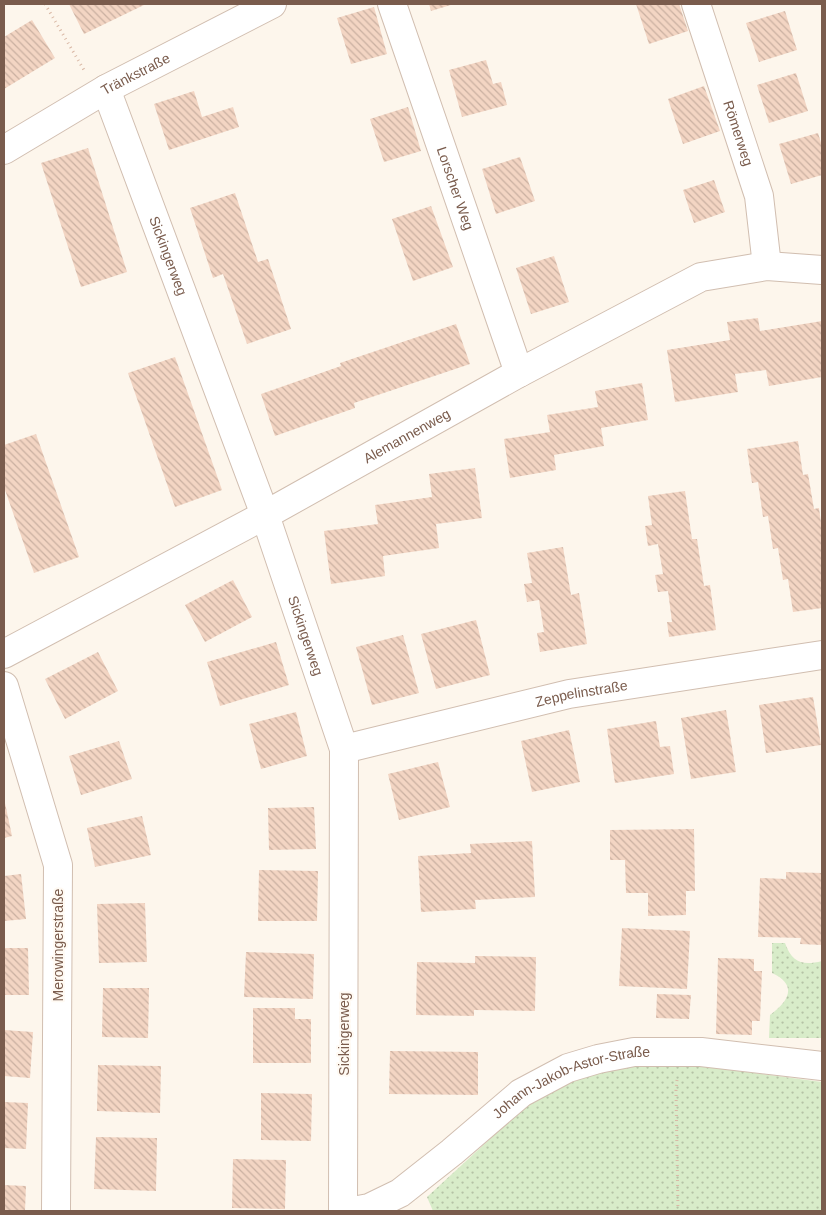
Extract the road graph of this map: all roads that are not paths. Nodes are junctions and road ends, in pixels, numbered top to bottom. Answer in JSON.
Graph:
{"nodes":[{"id":1,"x":272,"y":4,"type":"edge"},
{"id":2,"x":392,"y":4,"type":"edge"},
{"id":3,"x":696,"y":4,"type":"edge"},
{"id":4,"x":102,"y":92,"type":"junction"},
{"id":5,"x":4,"y":150,"type":"edge"},
{"id":6,"x":767,"y":266,"type":"junction"},
{"id":7,"x":822,"y":270,"type":"edge"},
{"id":8,"x":519,"y":373,"type":"junction"},
{"id":9,"x":265,"y":515,"type":"junction"},
{"id":10,"x":6,"y":644,"type":"edge"},
{"id":11,"x":822,"y":655,"type":"edge"},
{"id":12,"x":4,"y":686,"type":"edge"},
{"id":13,"x":344,"y":749,"type":"junction"},
{"id":14,"x":822,"y":1066,"type":"edge"},
{"id":15,"x":405,"y":1202,"type":"edge"},
{"id":16,"x":56,"y":1211,"type":"edge"},
{"id":17,"x":343,"y":1211,"type":"edge"},
{"id":18,"x":353,"y":1211,"type":"edge"}],
"edges":[{"from":1,"to":4,"type":"street","name":"Tränkstraße"},
{"from":2,"to":8,"type":"street","name":"Lorscher Weg"},
{"from":3,"to":6,"type":"street","name":"Römerweg"},
{"from":4,"to":5,"type":"street","name":"Tränkstraße"},
{"from":4,"to":9,"type":"street","name":"Sickingerweg"},
{"from":6,"to":7,"type":"street","name":"Alemannenweg"},
{"from":6,"to":8,"type":"street","name":"Alemannenweg"},
{"from":8,"to":9,"type":"street","name":"Alemannenweg"},
{"from":9,"to":10,"type":"street","name":"Alemannenweg"},
{"from":9,"to":13,"type":"street","name":"Sickingerweg"},
{"from":11,"to":13,"type":"street","name":"Zeppelinstraße"},
{"from":12,"to":16,"type":"street","name":"Merowingerstraße"},
{"from":13,"to":17,"type":"street","name":"Sickingerweg"},
{"from":14,"to":15,"type":"street","name":"Johann-Jakob-Astor-Straße"},
{"from":15,"to":18,"type":"street","name":"Johann-Jakob-Astor-Straße"}]}
